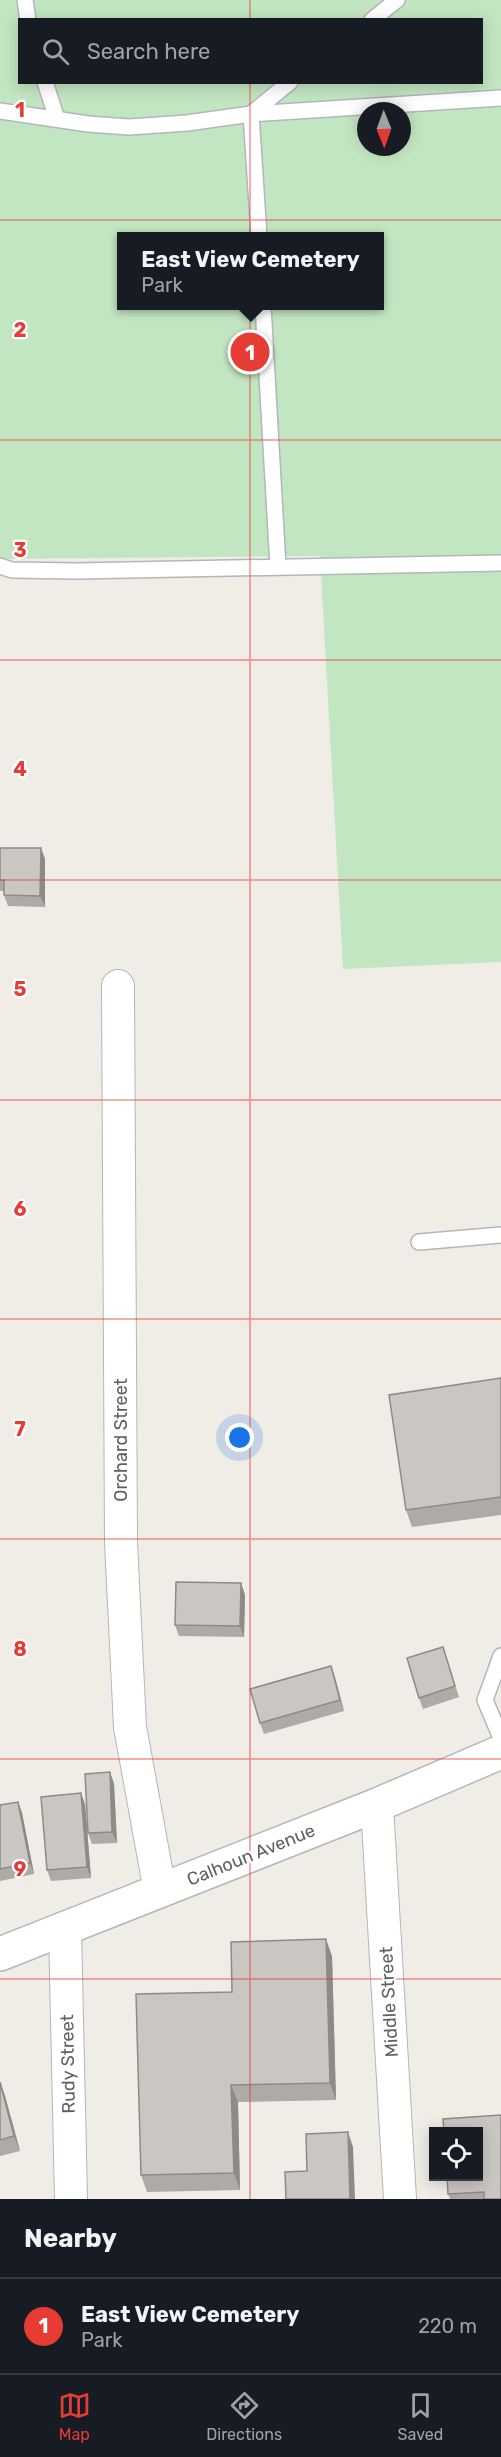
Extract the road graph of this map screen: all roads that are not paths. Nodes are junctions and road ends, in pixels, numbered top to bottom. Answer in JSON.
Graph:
{"nodes":[{"id":1,"x":25,"y":0,"type":"edge"},
{"id":2,"x":397,"y":0,"type":"edge"},
{"id":3,"x":28,"y":18,"type":"edge"},
{"id":4,"x":374,"y":18,"type":"edge"},
{"id":5,"x":46,"y":84,"type":"edge"},
{"id":6,"x":288,"y":84,"type":"edge"},
{"id":7,"x":501,"y":98,"type":"edge"},
{"id":8,"x":0,"y":111,"type":"edge"},
{"id":9,"x":251,"y":114,"type":"junction"},
{"id":10,"x":57,"y":119,"type":"junction"},
{"id":11,"x":259,"y":232,"type":"edge"},
{"id":12,"x":263,"y":310,"type":"edge"},
{"id":13,"x":501,"y":563,"type":"edge"},
{"id":14,"x":0,"y":566,"type":"edge"},
{"id":15,"x":278,"y":567,"type":"junction"},
{"id":16,"x":117,"y":986,"type":"dead end"},
{"id":17,"x":501,"y":1234,"type":"edge"},
{"id":18,"x":419,"y":1242,"type":"dead end"},
{"id":19,"x":501,"y":1656,"type":"edge"},
{"id":20,"x":501,"y":1738,"type":"edge"},
{"id":21,"x":501,"y":1752,"type":"edge"},
{"id":22,"x":377,"y":1805,"type":"junction"},
{"id":23,"x":160,"y":1891,"type":"junction"},
{"id":24,"x":65,"y":1928,"type":"junction"},
{"id":25,"x":0,"y":1954,"type":"edge"},
{"id":26,"x":71,"y":2199,"type":"edge"},
{"id":27,"x":400,"y":2199,"type":"edge"}],
"edges":[{"from":1,"to":3,"type":"lane"},
{"from":2,"to":4,"type":"lane"},
{"from":5,"to":10,"type":"lane"},
{"from":6,"to":9,"type":"lane"},
{"from":7,"to":9,"type":"lane"},
{"from":8,"to":10,"type":"lane"},
{"from":9,"to":10,"type":"lane"},
{"from":9,"to":11,"type":"lane"},
{"from":12,"to":15,"type":"lane"},
{"from":13,"to":15,"type":"lane"},
{"from":14,"to":15,"type":"lane"},
{"from":16,"to":23,"type":"street","name":"Orchard Street"},
{"from":17,"to":18,"type":"lane"},
{"from":19,"to":20,"type":"lane"},
{"from":21,"to":22,"type":"street","name":"Calhoun Avenue"},
{"from":22,"to":23,"type":"street","name":"Calhoun Avenue"},
{"from":22,"to":27,"type":"street","name":"Middle Street"},
{"from":23,"to":24,"type":"street","name":"Calhoun Avenue"},
{"from":24,"to":25,"type":"street","name":"Calhoun Avenue"},
{"from":24,"to":26,"type":"street","name":"Rudy Street"}]}
